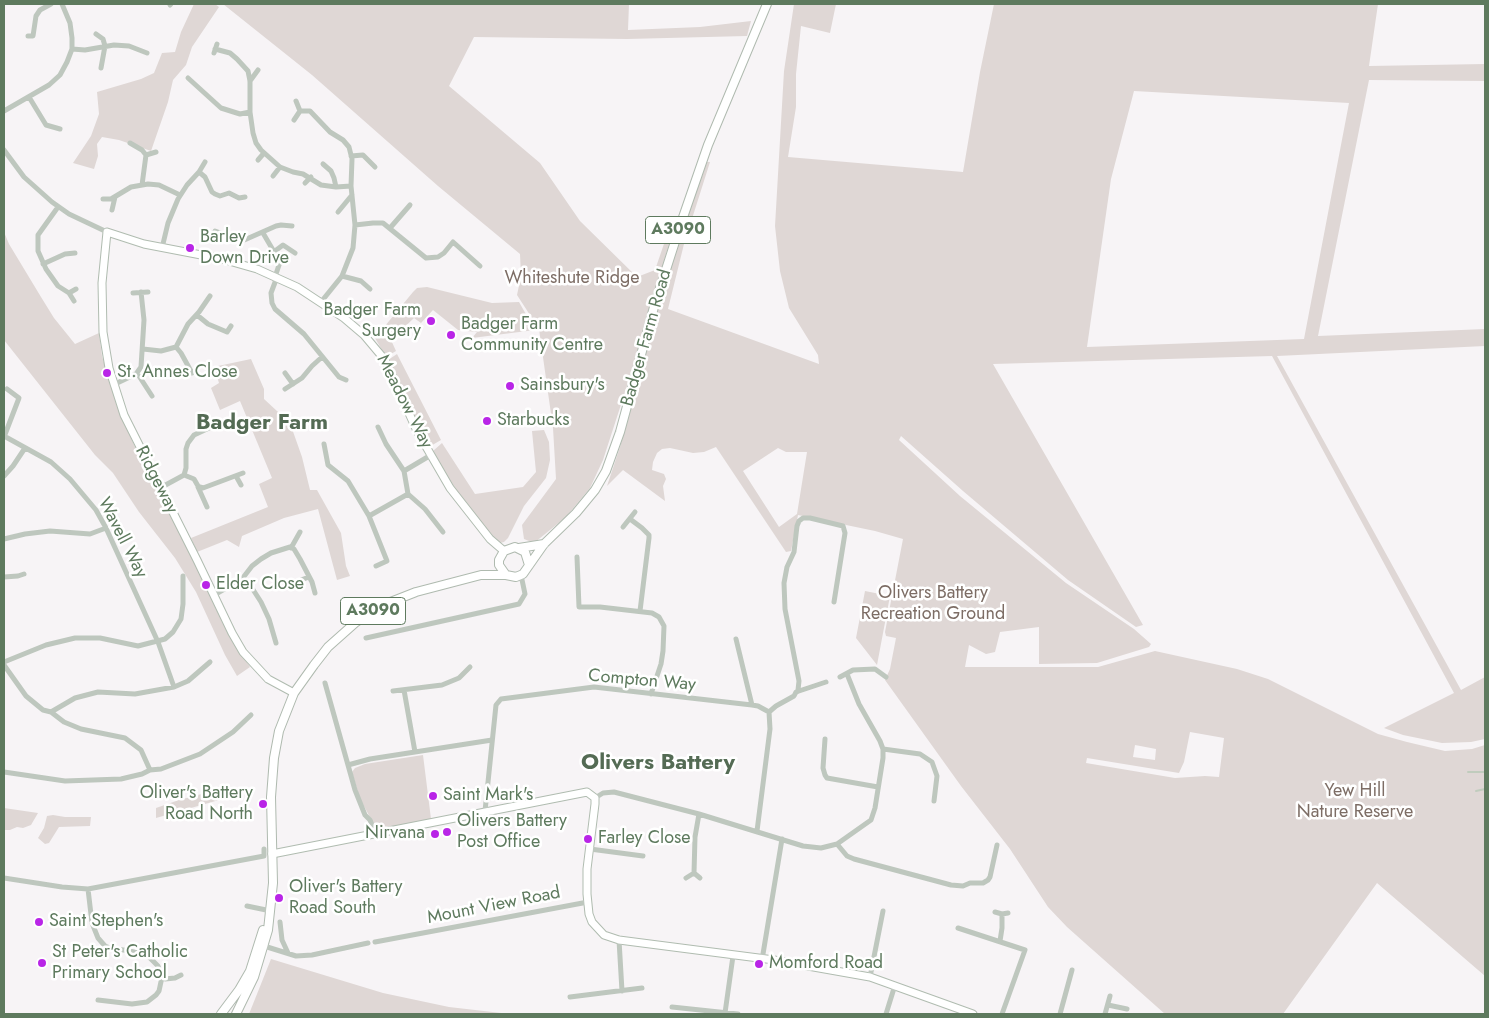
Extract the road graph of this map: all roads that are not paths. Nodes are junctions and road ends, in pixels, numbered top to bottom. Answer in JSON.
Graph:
{"nodes":[{"id":1,"x":51,"y":4,"type":"edge"},
{"id":2,"x":62,"y":4,"type":"edge"},
{"id":3,"x":766,"y":4,"type":"edge"},
{"id":4,"x":96,"y":34,"type":"dead end"},
{"id":5,"x":28,"y":36,"type":"dead end"},
{"id":6,"x":105,"y":46,"type":"junction"},
{"id":7,"x":72,"y":48,"type":"junction"},
{"id":8,"x":215,"y":49,"type":"dead end"},
{"id":9,"x":147,"y":52,"type":"dead end"},
{"id":10,"x":101,"y":68,"type":"dead end"},
{"id":11,"x":258,"y":70,"type":"dead end"},
{"id":12,"x":188,"y":78,"type":"dead end"},
{"id":13,"x":250,"y":81,"type":"junction"},
{"id":14,"x":29,"y":97,"type":"junction"},
{"id":15,"x":296,"y":101,"type":"dead end"},
{"id":16,"x":4,"y":111,"type":"edge"},
{"id":17,"x":300,"y":111,"type":"junction"},
{"id":18,"x":250,"y":112,"type":"junction"},
{"id":19,"x":294,"y":120,"type":"dead end"},
{"id":20,"x":60,"y":129,"type":"dead end"},
{"id":21,"x":130,"y":143,"type":"dead end"},
{"id":22,"x":256,"y":143,"type":"junction"},
{"id":23,"x":249,"y":144,"type":"dead end"},
{"id":24,"x":4,"y":151,"type":"edge"},
{"id":25,"x":156,"y":152,"type":"dead end"},
{"id":26,"x":264,"y":153,"type":"junction"},
{"id":27,"x":146,"y":155,"type":"junction"},
{"id":28,"x":351,"y":156,"type":"junction"},
{"id":29,"x":258,"y":160,"type":"dead end"},
{"id":30,"x":205,"y":162,"type":"dead end"},
{"id":31,"x":323,"y":164,"type":"dead end"},
{"id":32,"x":280,"y":167,"type":"junction"},
{"id":33,"x":375,"y":168,"type":"dead end"},
{"id":34,"x":199,"y":172,"type":"junction"},
{"id":35,"x":273,"y":176,"type":"dead end"},
{"id":36,"x":311,"y":177,"type":"junction"},
{"id":37,"x":305,"y":183,"type":"dead end"},
{"id":38,"x":142,"y":185,"type":"junction"},
{"id":39,"x":352,"y":186,"type":"junction"},
{"id":40,"x":336,"y":188,"type":"junction"},
{"id":41,"x":180,"y":195,"type":"junction"},
{"id":42,"x":352,"y":195,"type":"junction"},
{"id":43,"x":115,"y":197,"type":"junction"},
{"id":44,"x":245,"y":197,"type":"dead end"},
{"id":45,"x":103,"y":198,"type":"dead end"},
{"id":46,"x":411,"y":205,"type":"dead end"},
{"id":47,"x":58,"y":207,"type":"junction"},
{"id":48,"x":112,"y":210,"type":"dead end"},
{"id":49,"x":338,"y":212,"type":"dead end"},
{"id":50,"x":354,"y":225,"type":"junction"},
{"id":51,"x":292,"y":226,"type":"dead end"},
{"id":52,"x":390,"y":228,"type":"junction"},
{"id":53,"x":215,"y":231,"type":"dead end"},
{"id":54,"x":107,"y":232,"type":"junction"},
{"id":55,"x":263,"y":233,"type":"junction"},
{"id":56,"x":162,"y":248,"type":"junction"},
{"id":57,"x":275,"y":252,"type":"junction"},
{"id":58,"x":75,"y":253,"type":"dead end"},
{"id":59,"x":295,"y":253,"type":"dead end"},
{"id":60,"x":43,"y":264,"type":"junction"},
{"id":61,"x":480,"y":266,"type":"dead end"},
{"id":62,"x":342,"y":276,"type":"junction"},
{"id":63,"x":276,"y":277,"type":"junction"},
{"id":64,"x":76,"y":289,"type":"dead end"},
{"id":65,"x":370,"y":289,"type":"dead end"},
{"id":66,"x":133,"y":292,"type":"dead end"},
{"id":67,"x":141,"y":292,"type":"junction"},
{"id":68,"x":148,"y":292,"type":"dead end"},
{"id":69,"x":69,"y":293,"type":"junction"},
{"id":70,"x":210,"y":296,"type":"dead end"},
{"id":71,"x":74,"y":301,"type":"dead end"},
{"id":72,"x":321,"y":302,"type":"junction"},
{"id":73,"x":205,"y":303,"type":"junction"},
{"id":74,"x":212,"y":307,"type":"dead end"},
{"id":75,"x":197,"y":315,"type":"junction"},
{"id":76,"x":231,"y":326,"type":"dead end"},
{"id":77,"x":176,"y":348,"type":"junction"},
{"id":78,"x":143,"y":349,"type":"junction"},
{"id":79,"x":322,"y":357,"type":"junction"},
{"id":80,"x":196,"y":371,"type":"dead end"},
{"id":81,"x":136,"y":374,"type":"junction"},
{"id":82,"x":285,"y":374,"type":"dead end"},
{"id":83,"x":346,"y":380,"type":"dead end"},
{"id":84,"x":113,"y":384,"type":"junction"},
{"id":85,"x":293,"y":384,"type":"junction"},
{"id":86,"x":7,"y":389,"type":"dead end"},
{"id":87,"x":286,"y":389,"type":"dead end"},
{"id":88,"x":152,"y":396,"type":"dead end"},
{"id":89,"x":222,"y":422,"type":"dead end"},
{"id":90,"x":378,"y":427,"type":"dead end"},
{"id":91,"x":4,"y":437,"type":"edge"},
{"id":92,"x":324,"y":444,"type":"dead end"},
{"id":93,"x":25,"y":448,"type":"junction"},
{"id":94,"x":431,"y":454,"type":"junction"},
{"id":95,"x":404,"y":471,"type":"junction"},
{"id":96,"x":243,"y":473,"type":"dead end"},
{"id":97,"x":184,"y":475,"type":"junction"},
{"id":98,"x":4,"y":476,"type":"edge"},
{"id":99,"x":236,"y":476,"type":"junction"},
{"id":100,"x":241,"y":485,"type":"dead end"},
{"id":101,"x":198,"y":486,"type":"junction"},
{"id":102,"x":160,"y":488,"type":"junction"},
{"id":103,"x":408,"y":494,"type":"junction"},
{"id":104,"x":207,"y":507,"type":"dead end"},
{"id":105,"x":635,"y":512,"type":"dead end"},
{"id":106,"x":369,"y":516,"type":"junction"},
{"id":107,"x":630,"y":519,"type":"junction"},
{"id":108,"x":623,"y":527,"type":"dead end"},
{"id":109,"x":106,"y":528,"type":"junction"},
{"id":110,"x":300,"y":532,"type":"dead end"},
{"id":111,"x":442,"y":532,"type":"dead end"},
{"id":112,"x":4,"y":539,"type":"edge"},
{"id":113,"x":544,"y":544,"type":"junction"},
{"id":114,"x":291,"y":548,"type":"junction"},
{"id":115,"x":519,"y":548,"type":"junction"},
{"id":116,"x":504,"y":551,"type":"junction"},
{"id":117,"x":577,"y":558,"type":"dead end"},
{"id":118,"x":499,"y":565,"type":"junction"},
{"id":119,"x":529,"y":565,"type":"junction"},
{"id":120,"x":376,"y":566,"type":"dead end"},
{"id":121,"x":24,"y":574,"type":"dead end"},
{"id":122,"x":481,"y":574,"type":"junction"},
{"id":123,"x":506,"y":574,"type":"junction"},
{"id":124,"x":521,"y":575,"type":"junction"},
{"id":125,"x":183,"y":576,"type":"dead end"},
{"id":126,"x":4,"y":577,"type":"edge"},
{"id":127,"x":309,"y":577,"type":"junction"},
{"id":128,"x":242,"y":579,"type":"junction"},
{"id":129,"x":301,"y":580,"type":"dead end"},
{"id":130,"x":315,"y":593,"type":"dead end"},
{"id":131,"x":214,"y":595,"type":"junction"},
{"id":132,"x":834,"y":602,"type":"dead end"},
{"id":133,"x":640,"y":611,"type":"junction"},
{"id":134,"x":271,"y":626,"type":"junction"},
{"id":135,"x":264,"y":629,"type":"dead end"},
{"id":136,"x":366,"y":638,"type":"dead end"},
{"id":137,"x":736,"y":639,"type":"dead end"},
{"id":138,"x":158,"y":642,"type":"junction"},
{"id":139,"x":276,"y":643,"type":"dead end"},
{"id":140,"x":210,"y":662,"type":"dead end"},
{"id":141,"x":4,"y":663,"type":"edge"},
{"id":142,"x":470,"y":666,"type":"dead end"},
{"id":143,"x":847,"y":674,"type":"junction"},
{"id":144,"x":840,"y":677,"type":"dead end"},
{"id":145,"x":886,"y":677,"type":"dead end"},
{"id":146,"x":826,"y":682,"type":"dead end"},
{"id":147,"x":325,"y":683,"type":"dead end"},
{"id":148,"x":174,"y":687,"type":"junction"},
{"id":149,"x":404,"y":690,"type":"junction"},
{"id":150,"x":393,"y":691,"type":"dead end"},
{"id":151,"x":796,"y":692,"type":"junction"},
{"id":152,"x":294,"y":693,"type":"junction"},
{"id":153,"x":651,"y":694,"type":"junction"},
{"id":154,"x":752,"y":705,"type":"junction"},
{"id":155,"x":51,"y":712,"type":"junction"},
{"id":156,"x":769,"y":712,"type":"junction"},
{"id":157,"x":251,"y":715,"type":"dead end"},
{"id":158,"x":825,"y":739,"type":"dead end"},
{"id":159,"x":492,"y":740,"type":"junction"},
{"id":160,"x":883,"y":749,"type":"junction"},
{"id":161,"x":414,"y":752,"type":"junction"},
{"id":162,"x":348,"y":765,"type":"junction"},
{"id":163,"x":150,"y":770,"type":"junction"},
{"id":164,"x":4,"y":772,"type":"edge"},
{"id":165,"x":878,"y":787,"type":"junction"},
{"id":166,"x":595,"y":798,"type":"junction"},
{"id":167,"x":934,"y":801,"type":"dead end"},
{"id":168,"x":485,"y":811,"type":"junction"},
{"id":169,"x":699,"y":814,"type":"junction"},
{"id":170,"x":758,"y":831,"type":"junction"},
{"id":171,"x":375,"y":833,"type":"junction"},
{"id":172,"x":782,"y":839,"type":"junction"},
{"id":173,"x":837,"y":844,"type":"junction"},
{"id":174,"x":997,"y":845,"type":"dead end"},
{"id":175,"x":264,"y":849,"type":"dead end"},
{"id":176,"x":590,"y":849,"type":"junction"},
{"id":177,"x":272,"y":854,"type":"junction"},
{"id":178,"x":643,"y":856,"type":"dead end"},
{"id":179,"x":694,"y":873,"type":"junction"},
{"id":180,"x":4,"y":878,"type":"edge"},
{"id":181,"x":686,"y":878,"type":"dead end"},
{"id":182,"x":700,"y":878,"type":"dead end"},
{"id":183,"x":88,"y":889,"type":"junction"},
{"id":184,"x":588,"y":902,"type":"junction"},
{"id":185,"x":247,"y":906,"type":"dead end"},
{"id":186,"x":269,"y":910,"type":"junction"},
{"id":187,"x":883,"y":911,"type":"dead end"},
{"id":188,"x":994,"y":912,"type":"dead end"},
{"id":189,"x":1008,"y":913,"type":"dead end"},
{"id":190,"x":1002,"y":914,"type":"junction"},
{"id":191,"x":280,"y":922,"type":"dead end"},
{"id":192,"x":958,"y":928,"type":"dead end"},
{"id":193,"x":619,"y":940,"type":"junction"},
{"id":194,"x":1000,"y":941,"type":"junction"},
{"id":195,"x":375,"y":942,"type":"dead end"},
{"id":196,"x":368,"y":943,"type":"dead end"},
{"id":197,"x":264,"y":946,"type":"junction"},
{"id":198,"x":288,"y":954,"type":"junction"},
{"id":199,"x":734,"y":956,"type":"junction"},
{"id":200,"x":762,"y":960,"type":"junction"},
{"id":201,"x":254,"y":962,"type":"junction"},
{"id":202,"x":1072,"y":970,"type":"dead end"},
{"id":203,"x":181,"y":975,"type":"dead end"},
{"id":204,"x":162,"y":977,"type":"junction"},
{"id":205,"x":870,"y":977,"type":"junction"},
{"id":206,"x":895,"y":985,"type":"junction"},
{"id":207,"x":642,"y":988,"type":"dead end"},
{"id":208,"x":622,"y":991,"type":"junction"},
{"id":209,"x":1110,"y":996,"type":"dead end"},
{"id":210,"x":570,"y":997,"type":"dead end"},
{"id":211,"x":98,"y":1000,"type":"dead end"},
{"id":212,"x":1108,"y":1005,"type":"junction"},
{"id":213,"x":672,"y":1007,"type":"dead end"},
{"id":214,"x":1127,"y":1008,"type":"dead end"},
{"id":215,"x":725,"y":1013,"type":"junction"},
{"id":216,"x":221,"y":1014,"type":"edge"},
{"id":217,"x":236,"y":1014,"type":"edge"},
{"id":218,"x":738,"y":1014,"type":"edge"},
{"id":219,"x":886,"y":1014,"type":"edge"},
{"id":220,"x":973,"y":1014,"type":"edge"},
{"id":221,"x":1002,"y":1014,"type":"edge"},
{"id":222,"x":1060,"y":1014,"type":"edge"},
{"id":223,"x":1106,"y":1014,"type":"edge"}],
"edges":[{"from":1,"to":5,"type":"street"},
{"from":2,"to":7,"type":"street"},
{"from":3,"to":113,"type":"main road","name":"Badger Farm Road","number":"A3090"},
{"from":4,"to":6,"type":"street"},
{"from":6,"to":7,"type":"street"},
{"from":6,"to":9,"type":"street"},
{"from":6,"to":10,"type":"street"},
{"from":7,"to":14,"type":"street"},
{"from":8,"to":13,"type":"street"},
{"from":11,"to":13,"type":"street"},
{"from":12,"to":18,"type":"street"},
{"from":13,"to":18,"type":"street"},
{"from":14,"to":16,"type":"street"},
{"from":14,"to":20,"type":"street"},
{"from":15,"to":17,"type":"street"},
{"from":17,"to":19,"type":"street"},
{"from":17,"to":28,"type":"street"},
{"from":18,"to":22,"type":"street"},
{"from":21,"to":27,"type":"street"},
{"from":22,"to":23,"type":"street"},
{"from":22,"to":26,"type":"street"},
{"from":24,"to":47,"type":"street"},
{"from":25,"to":27,"type":"street"},
{"from":26,"to":29,"type":"street"},
{"from":26,"to":32,"type":"street"},
{"from":27,"to":38,"type":"street"},
{"from":28,"to":33,"type":"street"},
{"from":28,"to":39,"type":"street"},
{"from":30,"to":34,"type":"street"},
{"from":31,"to":40,"type":"street"},
{"from":32,"to":35,"type":"street"},
{"from":32,"to":36,"type":"street"},
{"from":34,"to":41,"type":"street"},
{"from":34,"to":44,"type":"street"},
{"from":36,"to":37,"type":"street"},
{"from":36,"to":40,"type":"street"},
{"from":38,"to":41,"type":"street"},
{"from":38,"to":43,"type":"street"},
{"from":39,"to":40,"type":"street"},
{"from":39,"to":42,"type":"street"},
{"from":41,"to":56,"type":"street"},
{"from":42,"to":49,"type":"street"},
{"from":42,"to":50,"type":"street"},
{"from":43,"to":45,"type":"street"},
{"from":43,"to":48,"type":"street"},
{"from":46,"to":52,"type":"street"},
{"from":47,"to":54,"type":"street"},
{"from":47,"to":60,"type":"street"},
{"from":50,"to":52,"type":"street"},
{"from":50,"to":62,"type":"street"},
{"from":51,"to":55,"type":"street"},
{"from":52,"to":61,"type":"street"},
{"from":53,"to":55,"type":"street"},
{"from":54,"to":56,"type":"street","name":"Meadow Way"},
{"from":54,"to":84,"type":"street","name":"Ridgeway"},
{"from":55,"to":57,"type":"street"},
{"from":56,"to":63,"type":"street","name":"Meadow Way"},
{"from":57,"to":59,"type":"street"},
{"from":57,"to":63,"type":"street"},
{"from":58,"to":60,"type":"street"},
{"from":60,"to":69,"type":"street"},
{"from":62,"to":65,"type":"street"},
{"from":62,"to":72,"type":"street"},
{"from":63,"to":72,"type":"street","name":"Meadow Way"},
{"from":63,"to":79,"type":"street"},
{"from":64,"to":69,"type":"street"},
{"from":66,"to":67,"type":"street"},
{"from":67,"to":68,"type":"street"},
{"from":67,"to":78,"type":"street"},
{"from":69,"to":71,"type":"street"},
{"from":70,"to":73,"type":"street"},
{"from":72,"to":94,"type":"street","name":"Meadow Way"},
{"from":73,"to":74,"type":"street"},
{"from":73,"to":75,"type":"street"},
{"from":75,"to":76,"type":"street"},
{"from":75,"to":77,"type":"street"},
{"from":77,"to":78,"type":"street"},
{"from":77,"to":80,"type":"street"},
{"from":78,"to":81,"type":"street"},
{"from":79,"to":83,"type":"street"},
{"from":79,"to":85,"type":"street"},
{"from":81,"to":84,"type":"street"},
{"from":81,"to":88,"type":"street"},
{"from":82,"to":85,"type":"street"},
{"from":84,"to":102,"type":"street","name":"Ridgeway"},
{"from":85,"to":87,"type":"street"},
{"from":86,"to":91,"type":"street"},
{"from":89,"to":97,"type":"street"},
{"from":90,"to":95,"type":"street"},
{"from":91,"to":93,"type":"street","name":"Wavell Way"},
{"from":92,"to":106,"type":"street"},
{"from":93,"to":98,"type":"street"},
{"from":93,"to":109,"type":"street","name":"Wavell Way"},
{"from":94,"to":95,"type":"street"},
{"from":94,"to":116,"type":"street","name":"Meadow Way"},
{"from":95,"to":103,"type":"street"},
{"from":96,"to":99,"type":"street"},
{"from":97,"to":101,"type":"street"},
{"from":97,"to":102,"type":"street"},
{"from":99,"to":100,"type":"street"},
{"from":99,"to":101,"type":"street"},
{"from":101,"to":104,"type":"street"},
{"from":102,"to":131,"type":"street","name":"Ridgeway"},
{"from":103,"to":106,"type":"street"},
{"from":103,"to":111,"type":"street"},
{"from":105,"to":107,"type":"street"},
{"from":106,"to":120,"type":"street"},
{"from":107,"to":108,"type":"street"},
{"from":107,"to":133,"type":"street"},
{"from":109,"to":112,"type":"street"},
{"from":109,"to":138,"type":"street","name":"Wavell Way"},
{"from":110,"to":114,"type":"street"},
{"from":113,"to":115,"type":"main road"},
{"from":113,"to":119,"type":"main road","name":"Badger Farm Road","number":"A3090"},
{"from":114,"to":127,"type":"street"},
{"from":114,"to":128,"type":"street"},
{"from":115,"to":116,"type":"main road"},
{"from":115,"to":119,"type":"main road"},
{"from":116,"to":118,"type":"main road"},
{"from":117,"to":133,"type":"street"},
{"from":118,"to":122,"type":"main road","number":"A3090"},
{"from":118,"to":123,"type":"main road"},
{"from":119,"to":124,"type":"main road"},
{"from":121,"to":126,"type":"street"},
{"from":122,"to":123,"type":"main road","number":"A3090"},
{"from":122,"to":152,"type":"main road","number":"A3090"},
{"from":123,"to":124,"type":"main road"},
{"from":124,"to":136,"type":"street"},
{"from":125,"to":138,"type":"street"},
{"from":127,"to":129,"type":"street"},
{"from":127,"to":130,"type":"street"},
{"from":128,"to":131,"type":"street"},
{"from":128,"to":134,"type":"street"},
{"from":131,"to":152,"type":"street","name":"Ridgeway"},
{"from":132,"to":151,"type":"street"},
{"from":133,"to":153,"type":"street"},
{"from":134,"to":135,"type":"street"},
{"from":134,"to":139,"type":"street"},
{"from":137,"to":154,"type":"street"},
{"from":138,"to":141,"type":"street"},
{"from":138,"to":148,"type":"street","name":"Wavell Way"},
{"from":140,"to":148,"type":"street"},
{"from":141,"to":155,"type":"street"},
{"from":142,"to":149,"type":"street"},
{"from":143,"to":144,"type":"street"},
{"from":143,"to":145,"type":"street"},
{"from":143,"to":160,"type":"street"},
{"from":146,"to":151,"type":"street"},
{"from":147,"to":162,"type":"street"},
{"from":148,"to":155,"type":"street"},
{"from":149,"to":150,"type":"street"},
{"from":149,"to":161,"type":"street"},
{"from":151,"to":156,"type":"street"},
{"from":152,"to":177,"type":"main road","number":"A3090"},
{"from":153,"to":154,"type":"street","name":"Compton Way"},
{"from":153,"to":159,"type":"street","name":"Compton Way"},
{"from":154,"to":156,"type":"street","name":"Compton Way"},
{"from":155,"to":163,"type":"street"},
{"from":156,"to":170,"type":"street"},
{"from":157,"to":163,"type":"street"},
{"from":158,"to":165,"type":"street"},
{"from":159,"to":161,"type":"street"},
{"from":159,"to":168,"type":"street","name":"Compton Way"},
{"from":160,"to":165,"type":"street"},
{"from":160,"to":167,"type":"street"},
{"from":161,"to":162,"type":"street"},
{"from":162,"to":171,"type":"street"},
{"from":163,"to":164,"type":"street"},
{"from":165,"to":173,"type":"street"},
{"from":166,"to":168,"type":"street"},
{"from":166,"to":169,"type":"street"},
{"from":166,"to":176,"type":"street"},
{"from":168,"to":171,"type":"street"},
{"from":169,"to":170,"type":"street"},
{"from":169,"to":179,"type":"street"},
{"from":170,"to":172,"type":"street"},
{"from":171,"to":177,"type":"street"},
{"from":172,"to":173,"type":"street"},
{"from":172,"to":200,"type":"street"},
{"from":173,"to":174,"type":"street"},
{"from":175,"to":183,"type":"street"},
{"from":176,"to":178,"type":"street"},
{"from":176,"to":184,"type":"street"},
{"from":177,"to":186,"type":"main road","number":"A3090"},
{"from":179,"to":181,"type":"street"},
{"from":179,"to":182,"type":"street"},
{"from":180,"to":183,"type":"street"},
{"from":183,"to":204,"type":"street"},
{"from":184,"to":193,"type":"street"},
{"from":184,"to":195,"type":"street","name":"Mount View Road"},
{"from":185,"to":186,"type":"street"},
{"from":186,"to":197,"type":"main road","number":"A3090"},
{"from":186,"to":201,"type":"main road","number":"A3090"},
{"from":187,"to":205,"type":"street"},
{"from":188,"to":190,"type":"street"},
{"from":189,"to":190,"type":"street"},
{"from":190,"to":194,"type":"street"},
{"from":191,"to":198,"type":"street"},
{"from":192,"to":194,"type":"street"},
{"from":193,"to":199,"type":"street"},
{"from":193,"to":208,"type":"street"},
{"from":194,"to":221,"type":"street"},
{"from":196,"to":198,"type":"street"},
{"from":197,"to":198,"type":"street"},
{"from":197,"to":201,"type":"street"},
{"from":197,"to":217,"type":"main road","number":"A3090"},
{"from":199,"to":200,"type":"street"},
{"from":199,"to":215,"type":"street"},
{"from":200,"to":205,"type":"street"},
{"from":201,"to":216,"type":"main road","number":"A3090"},
{"from":202,"to":222,"type":"street"},
{"from":203,"to":204,"type":"street"},
{"from":204,"to":211,"type":"street"},
{"from":205,"to":206,"type":"street"},
{"from":206,"to":219,"type":"street"},
{"from":206,"to":220,"type":"street"},
{"from":207,"to":208,"type":"street"},
{"from":208,"to":210,"type":"street"},
{"from":209,"to":212,"type":"street"},
{"from":212,"to":214,"type":"street"},
{"from":212,"to":223,"type":"street"},
{"from":213,"to":215,"type":"street"},
{"from":215,"to":218,"type":"street"}]}
